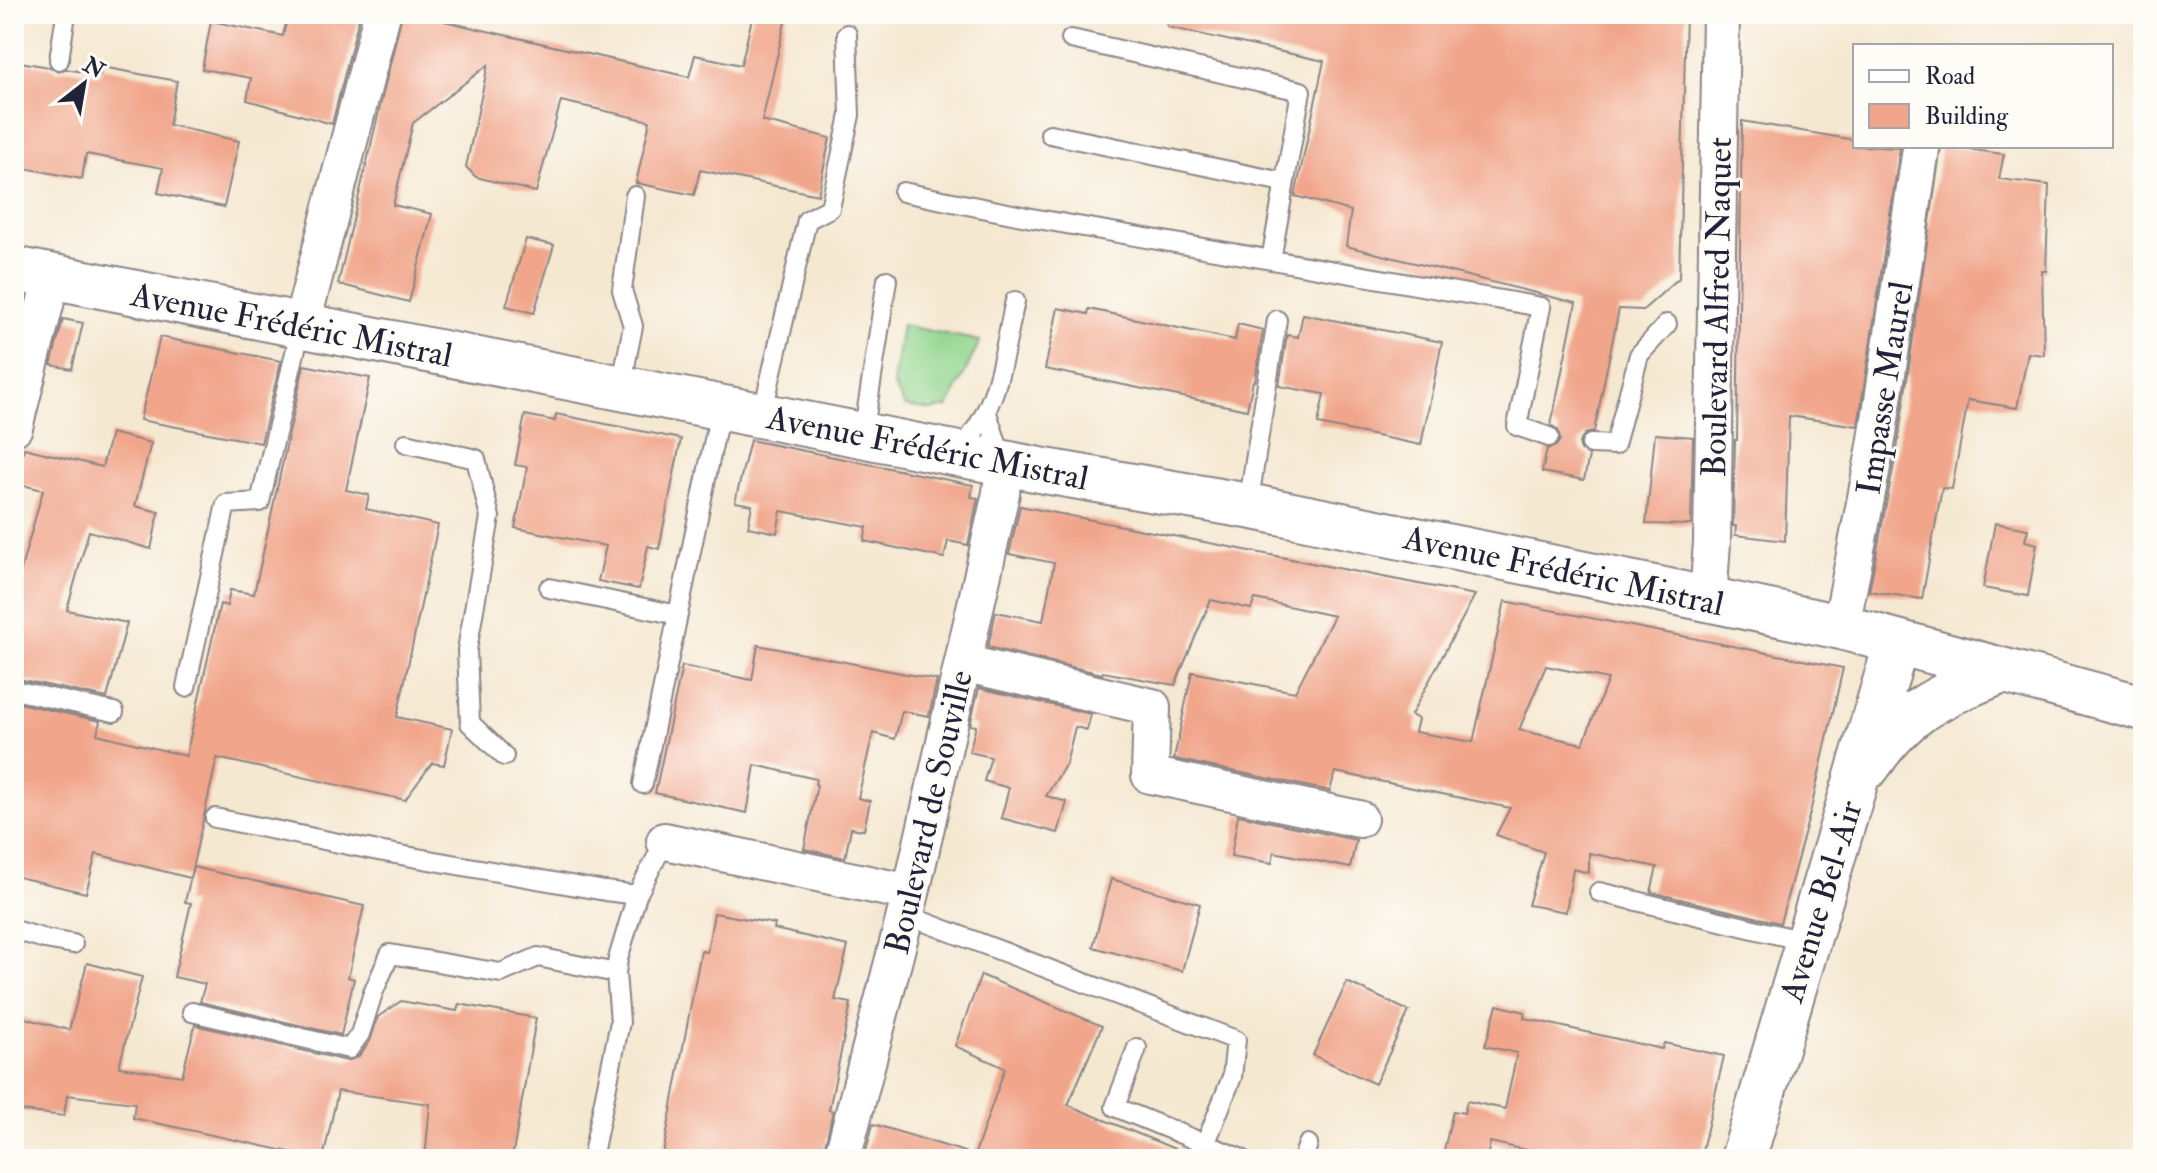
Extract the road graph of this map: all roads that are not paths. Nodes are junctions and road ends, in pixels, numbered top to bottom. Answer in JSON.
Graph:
{"nodes":[{"id":1,"x":66,"y":14,"type":"edge"},
{"id":2,"x":382,"y":14,"type":"edge"},
{"id":3,"x":1721,"y":14,"type":"edge"},
{"id":4,"x":847,"y":34,"type":"dead end"},
{"id":5,"x":1071,"y":39,"type":"dead end"},
{"id":6,"x":59,"y":60,"type":"dead end"},
{"id":7,"x":1050,"y":134,"type":"dead end"},
{"id":8,"x":1921,"y":149,"type":"dead end"},
{"id":9,"x":1283,"y":182,"type":"junction"},
{"id":10,"x":903,"y":192,"type":"dead end"},
{"id":11,"x":635,"y":196,"type":"dead end"},
{"id":12,"x":1271,"y":260,"type":"junction"},
{"id":13,"x":33,"y":273,"type":"edge"},
{"id":14,"x":887,"y":280,"type":"dead end"},
{"id":15,"x":1015,"y":301,"type":"dead end"},
{"id":16,"x":1277,"y":320,"type":"dead end"},
{"id":17,"x":1667,"y":324,"type":"dead end"},
{"id":18,"x":301,"y":327,"type":"junction"},
{"id":19,"x":621,"y":387,"type":"junction"},
{"id":20,"x":741,"y":410,"type":"junction"},
{"id":21,"x":987,"y":413,"type":"junction"},
{"id":22,"x":14,"y":427,"type":"edge"},
{"id":23,"x":863,"y":435,"type":"junction"},
{"id":24,"x":1549,"y":437,"type":"dead end"},
{"id":25,"x":406,"y":443,"type":"dead end"},
{"id":26,"x":1591,"y":444,"type":"dead end"},
{"id":27,"x":955,"y":453,"type":"junction"},
{"id":28,"x":1004,"y":463,"type":"junction"},
{"id":29,"x":1248,"y":506,"type":"junction"},
{"id":30,"x":549,"y":588,"type":"dead end"},
{"id":31,"x":1708,"y":600,"type":"junction"},
{"id":32,"x":678,"y":615,"type":"junction"},
{"id":33,"x":1841,"y":627,"type":"junction"},
{"id":34,"x":1897,"y":642,"type":"junction"},
{"id":35,"x":963,"y":663,"type":"junction"},
{"id":36,"x":2002,"y":671,"type":"junction"},
{"id":37,"x":186,"y":687,"type":"dead end"},
{"id":38,"x":14,"y":690,"type":"edge"},
{"id":39,"x":2143,"y":708,"type":"edge"},
{"id":40,"x":114,"y":712,"type":"dead end"},
{"id":41,"x":504,"y":756,"type":"dead end"},
{"id":42,"x":643,"y":784,"type":"dead end"},
{"id":43,"x":1854,"y":788,"type":"junction"},
{"id":44,"x":215,"y":818,"type":"dead end"},
{"id":45,"x":1359,"y":819,"type":"dead end"},
{"id":46,"x":665,"y":841,"type":"joint"},
{"id":47,"x":1599,"y":892,"type":"dead end"},
{"id":48,"x":637,"y":895,"type":"junction"},
{"id":49,"x":908,"y":904,"type":"junction"},
{"id":50,"x":14,"y":930,"type":"edge"},
{"id":51,"x":1808,"y":942,"type":"junction"},
{"id":52,"x":73,"y":944,"type":"dead end"},
{"id":53,"x":616,"y":973,"type":"junction"},
{"id":54,"x":192,"y":1012,"type":"dead end"},
{"id":55,"x":1137,"y":1048,"type":"dead end"},
{"id":56,"x":1205,"y":1145,"type":"junction"},
{"id":57,"x":592,"y":1159,"type":"edge"},
{"id":58,"x":842,"y":1159,"type":"edge"},
{"id":59,"x":1242,"y":1159,"type":"edge"},
{"id":60,"x":1743,"y":1159,"type":"edge"}],
"edges":[{"from":1,"to":6,"type":"lane"},
{"from":2,"to":18,"type":"street"},
{"from":3,"to":31,"type":"street","name":"Boulevard Alfred Naquet"},
{"from":4,"to":20,"type":"lane"},
{"from":5,"to":9,"type":"lane"},
{"from":7,"to":9,"type":"lane"},
{"from":8,"to":33,"type":"street","name":"Impasse Maurel"},
{"from":9,"to":12,"type":"lane"},
{"from":10,"to":12,"type":"lane"},
{"from":11,"to":19,"type":"lane"},
{"from":12,"to":24,"type":"lane"},
{"from":13,"to":18,"type":"main road","name":"Avenue Frédéric Mistral"},
{"from":13,"to":22,"type":"street"},
{"from":14,"to":23,"type":"lane"},
{"from":15,"to":21,"type":"lane"},
{"from":16,"to":29,"type":"lane"},
{"from":17,"to":26,"type":"lane"},
{"from":18,"to":19,"type":"main road","name":"Avenue Frédéric Mistral"},
{"from":18,"to":37,"type":"lane"},
{"from":19,"to":20,"type":"main road","name":"Avenue Frédéric Mistral"},
{"from":20,"to":23,"type":"main road","name":"Avenue Frédéric Mistral"},
{"from":20,"to":32,"type":"lane"},
{"from":21,"to":27,"type":"lane"},
{"from":21,"to":28,"type":"lane"},
{"from":23,"to":27,"type":"main road","name":"Avenue Frédéric Mistral"},
{"from":25,"to":41,"type":"lane"},
{"from":27,"to":28,"type":"main road","name":"Avenue Frédéric Mistral"},
{"from":28,"to":29,"type":"main road","name":"Avenue Frédéric Mistral"},
{"from":28,"to":35,"type":"street","name":"Boulevard de Souville"},
{"from":29,"to":31,"type":"main road","name":"Avenue Frédéric Mistral"},
{"from":30,"to":32,"type":"lane"},
{"from":31,"to":33,"type":"main road","name":"Avenue Frédéric Mistral"},
{"from":32,"to":42,"type":"lane"},
{"from":33,"to":34,"type":"main road","name":"Avenue Frédéric Mistral"},
{"from":34,"to":36,"type":"main road"},
{"from":34,"to":43,"type":"main road","name":"Avenue Bel-Air"},
{"from":35,"to":45,"type":"street"},
{"from":35,"to":49,"type":"street","name":"Boulevard de Souville"},
{"from":36,"to":39,"type":"main road"},
{"from":36,"to":43,"type":"main road"},
{"from":38,"to":40,"type":"lane"},
{"from":43,"to":51,"type":"main road","name":"Avenue Bel-Air"},
{"from":44,"to":48,"type":"lane"},
{"from":46,"to":48,"type":"lane"},
{"from":46,"to":49,"type":"street"},
{"from":47,"to":51,"type":"lane"},
{"from":48,"to":53,"type":"lane"},
{"from":49,"to":56,"type":"lane"},
{"from":49,"to":58,"type":"street","name":"Boulevard de Souville"},
{"from":50,"to":52,"type":"lane"},
{"from":51,"to":60,"type":"main road","name":"Avenue Bel-Air"},
{"from":53,"to":54,"type":"lane"},
{"from":53,"to":57,"type":"lane"},
{"from":55,"to":56,"type":"lane"},
{"from":56,"to":59,"type":"lane"}]}
